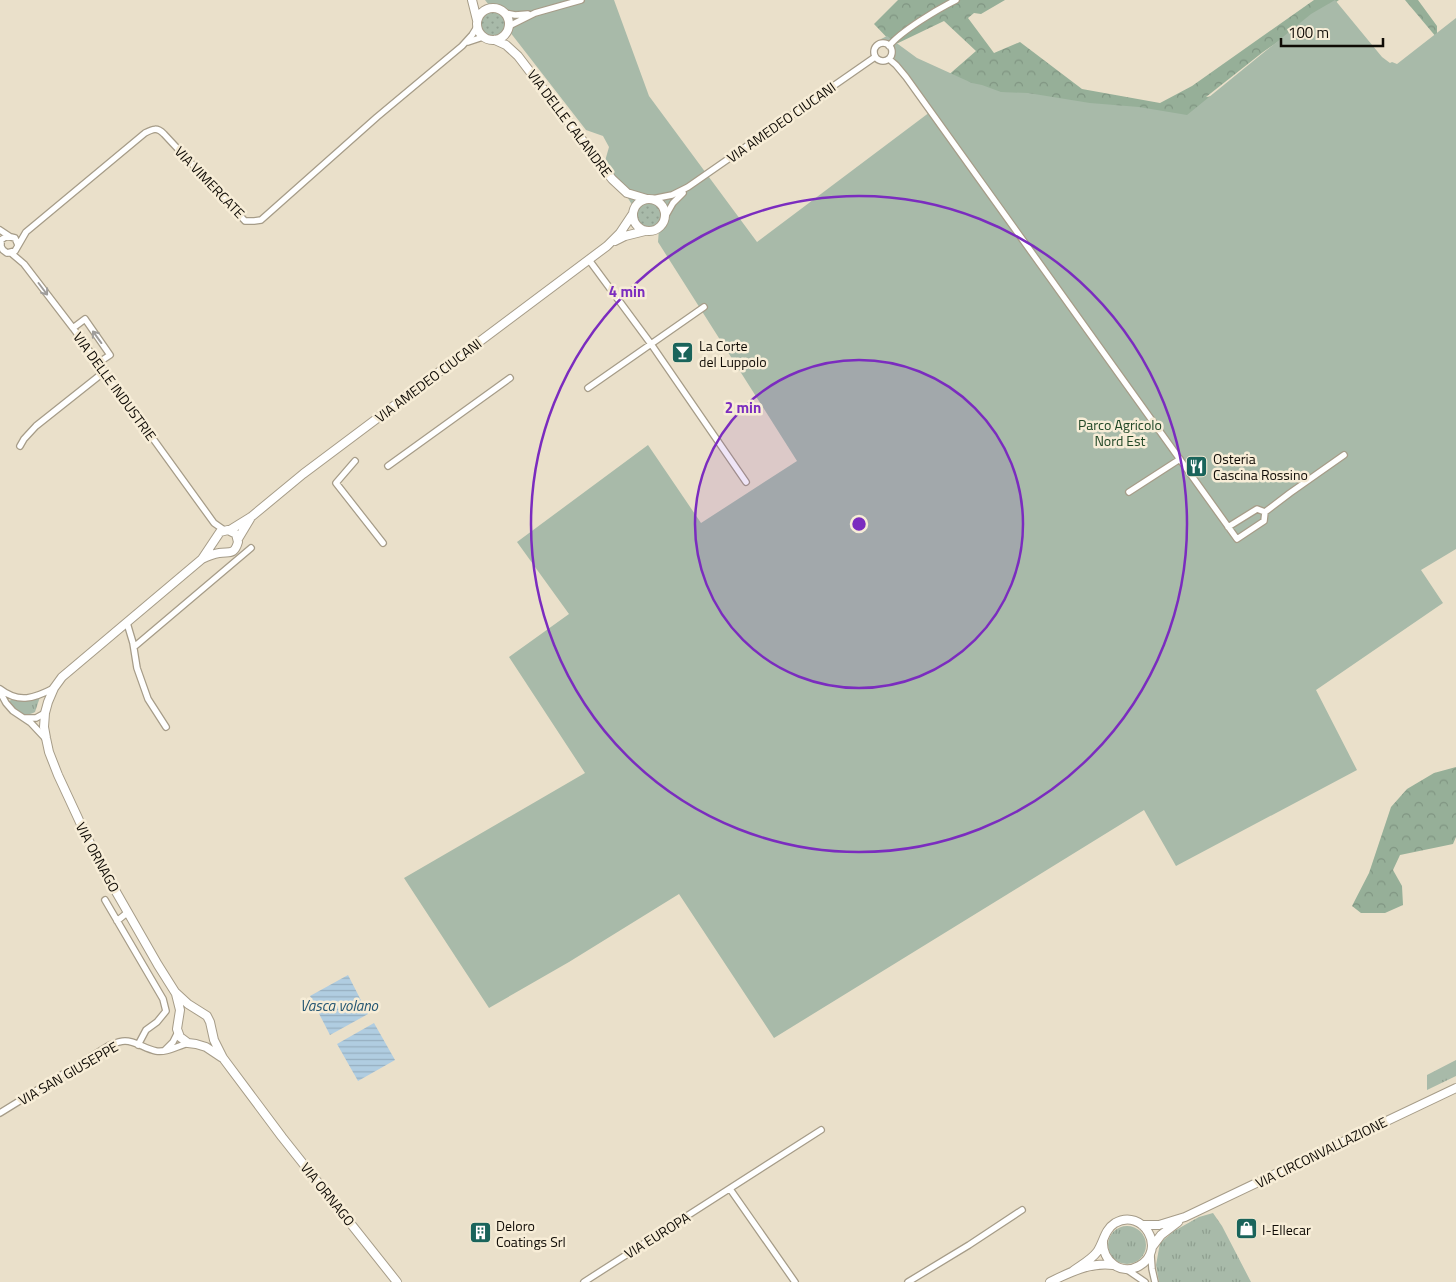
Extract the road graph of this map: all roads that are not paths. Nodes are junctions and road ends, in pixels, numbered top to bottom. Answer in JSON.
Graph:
{"nodes":[{"id":1,"x":472,"y":0,"type":"edge"},
{"id":2,"x":477,"y":0,"type":"edge"},
{"id":3,"x":581,"y":0,"type":"edge"},
{"id":4,"x":956,"y":0,"type":"edge"},
{"id":5,"x":491,"y":8,"type":"junction"},
{"id":6,"x":505,"y":13,"type":"junction"},
{"id":7,"x":535,"y":13,"type":"junction"},
{"id":8,"x":477,"y":23,"type":"junction"},
{"id":9,"x":509,"y":27,"type":"junction"},
{"id":10,"x":484,"y":37,"type":"junction"},
{"id":11,"x":495,"y":40,"type":"junction"},
{"id":12,"x":462,"y":46,"type":"junction"},
{"id":13,"x":889,"y":46,"type":"junction"},
{"id":14,"x":518,"y":56,"type":"junction"},
{"id":15,"x":875,"y":57,"type":"junction"},
{"id":16,"x":889,"y":59,"type":"junction"},
{"id":17,"x":688,"y":187,"type":"junction"},
{"id":18,"x":622,"y":189,"type":"junction"},
{"id":19,"x":649,"y":199,"type":"junction"},
{"id":20,"x":632,"y":214,"type":"junction"},
{"id":21,"x":665,"y":217,"type":"junction"},
{"id":22,"x":0,"y":230,"type":"edge"},
{"id":23,"x":646,"y":231,"type":"junction"},
{"id":24,"x":26,"y":232,"type":"junction"},
{"id":25,"x":10,"y":236,"type":"junction"},
{"id":26,"x":18,"y":245,"type":"junction"},
{"id":27,"x":0,"y":246,"type":"edge"},
{"id":28,"x":607,"y":246,"type":"junction"},
{"id":29,"x":10,"y":253,"type":"junction"},
{"id":30,"x":0,"y":258,"type":"edge"},
{"id":31,"x":589,"y":260,"type":"junction"},
{"id":32,"x":704,"y":307,"type":"dead end"},
{"id":33,"x":72,"y":328,"type":"junction"},
{"id":34,"x":651,"y":344,"type":"junction"},
{"id":35,"x":98,"y":363,"type":"junction"},
{"id":36,"x":104,"y":372,"type":"junction"},
{"id":37,"x":510,"y":378,"type":"dead end"},
{"id":38,"x":588,"y":388,"type":"dead end"},
{"id":39,"x":20,"y":446,"type":"dead end"},
{"id":40,"x":1344,"y":455,"type":"dead end"},
{"id":41,"x":1180,"y":459,"type":"junction"},
{"id":42,"x":355,"y":461,"type":"dead end"},
{"id":43,"x":388,"y":466,"type":"dead end"},
{"id":44,"x":746,"y":482,"type":"dead end"},
{"id":45,"x":1128,"y":492,"type":"dead end"},
{"id":46,"x":1264,"y":512,"type":"junction"},
{"id":47,"x":251,"y":517,"type":"junction"},
{"id":48,"x":1228,"y":527,"type":"junction"},
{"id":49,"x":221,"y":534,"type":"junction"},
{"id":50,"x":238,"y":539,"type":"junction"},
{"id":51,"x":384,"y":543,"type":"dead end"},
{"id":52,"x":251,"y":548,"type":"dead end"},
{"id":53,"x":222,"y":552,"type":"junction"},
{"id":54,"x":202,"y":559,"type":"junction"},
{"id":55,"x":127,"y":623,"type":"junction"},
{"id":56,"x":134,"y":647,"type":"junction"},
{"id":57,"x":54,"y":688,"type":"junction"},
{"id":58,"x":0,"y":690,"type":"edge"},
{"id":59,"x":45,"y":713,"type":"junction"},
{"id":60,"x":25,"y":718,"type":"junction"},
{"id":61,"x":166,"y":727,"type":"dead end"},
{"id":62,"x":46,"y":738,"type":"junction"},
{"id":63,"x":105,"y":900,"type":"dead end"},
{"id":64,"x":128,"y":912,"type":"junction"},
{"id":65,"x":117,"y":921,"type":"junction"},
{"id":66,"x":175,"y":992,"type":"junction"},
{"id":67,"x":199,"y":1011,"type":"junction"},
{"id":68,"x":178,"y":1020,"type":"junction"},
{"id":69,"x":210,"y":1028,"type":"junction"},
{"id":70,"x":178,"y":1032,"type":"junction"},
{"id":71,"x":193,"y":1044,"type":"junction"},
{"id":72,"x":138,"y":1045,"type":"junction"},
{"id":73,"x":165,"y":1050,"type":"junction"},
{"id":74,"x":222,"y":1058,"type":"junction"},
{"id":75,"x":1456,"y":1088,"type":"edge"},
{"id":76,"x":0,"y":1113,"type":"edge"},
{"id":77,"x":821,"y":1130,"type":"dead end"},
{"id":78,"x":730,"y":1189,"type":"junction"},
{"id":79,"x":1022,"y":1210,"type":"dead end"},
{"id":80,"x":1185,"y":1217,"type":"junction"},
{"id":81,"x":1142,"y":1225,"type":"junction"},
{"id":82,"x":1103,"y":1242,"type":"junction"},
{"id":83,"x":1151,"y":1250,"type":"junction"},
{"id":84,"x":1114,"y":1265,"type":"junction"},
{"id":85,"x":1126,"y":1269,"type":"junction"},
{"id":86,"x":1070,"y":1273,"type":"junction"},
{"id":87,"x":397,"y":1282,"type":"edge"},
{"id":88,"x":584,"y":1282,"type":"edge"},
{"id":89,"x":795,"y":1282,"type":"edge"},
{"id":90,"x":908,"y":1282,"type":"edge"},
{"id":91,"x":1050,"y":1282,"type":"edge"},
{"id":92,"x":1057,"y":1282,"type":"edge"},
{"id":93,"x":1145,"y":1282,"type":"edge"},
{"id":94,"x":1155,"y":1282,"type":"edge"}],
"edges":[{"from":1,"to":8,"type":"main road"},
{"from":2,"to":5,"type":"main road"},
{"from":3,"to":7,"type":"street"},
{"from":4,"to":13,"type":"street"},
{"from":5,"to":6,"type":"main road"},
{"from":5,"to":8,"type":"main road"},
{"from":6,"to":7,"type":"street"},
{"from":6,"to":9,"type":"main road","name":"VIA DELLE CALANDRE"},
{"from":7,"to":9,"type":"street"},
{"from":8,"to":10,"type":"main road"},
{"from":8,"to":12,"type":"street","name":"VIA VIMERCATE"},
{"from":9,"to":11,"type":"main road"},
{"from":9,"to":14,"type":"main road","name":"VIA DELLE CALANDRE"},
{"from":10,"to":11,"type":"main road","name":"VIA DELLE CALANDRE"},
{"from":10,"to":12,"type":"street","name":"VIA VIMERCATE"},
{"from":11,"to":14,"type":"main road","name":"VIA DELLE CALANDRE"},
{"from":12,"to":24,"type":"street","name":"VIA VIMERCATE"},
{"from":13,"to":15,"type":"street"},
{"from":13,"to":16,"type":"street"},
{"from":14,"to":18,"type":"main road","name":"VIA DELLE CALANDRE"},
{"from":15,"to":16,"type":"street"},
{"from":15,"to":17,"type":"street","name":"VIA AMEDEO CIUCANI"},
{"from":16,"to":41,"type":"street"},
{"from":17,"to":19,"type":"street","name":"VIA AMEDEO CIUCANI"},
{"from":17,"to":21,"type":"street","name":"VIA AMEDEO CIUCANI"},
{"from":18,"to":19,"type":"main road","name":"VIA DELLE CALANDRE"},
{"from":18,"to":20,"type":"main road","name":"VIA DELLE CALANDRE"},
{"from":19,"to":20,"type":"main road","name":"VIA AMEDEO CIUCANI"},
{"from":19,"to":21,"type":"main road"},
{"from":20,"to":23,"type":"main road"},
{"from":20,"to":28,"type":"main road","name":"VIA AMEDEO CIUCANI"},
{"from":21,"to":23,"type":"main road","name":"VIA AMEDEO CIUCANI"},
{"from":22,"to":25,"type":"street"},
{"from":23,"to":28,"type":"main road","name":"VIA AMEDEO CIUCANI"},
{"from":24,"to":25,"type":"street","name":"VIA VIMERCATE"},
{"from":24,"to":26,"type":"street","name":"VIA VIMERCATE"},
{"from":25,"to":26,"type":"street"},
{"from":25,"to":27,"type":"street"},
{"from":26,"to":29,"type":"street"},
{"from":27,"to":29,"type":"street"},
{"from":28,"to":31,"type":"main road","name":"VIA AMEDEO CIUCANI"},
{"from":29,"to":30,"type":"street"},
{"from":29,"to":33,"type":"street","name":"VIA DELLE INDUSTRIE","one_way":true},
{"from":31,"to":34,"type":"street"},
{"from":31,"to":47,"type":"main road","name":"VIA AMEDEO CIUCANI"},
{"from":32,"to":34,"type":"street"},
{"from":33,"to":35,"type":"street","name":"VIA DELLE INDUSTRIE"},
{"from":35,"to":33,"type":"street","one_way":true},
{"from":34,"to":38,"type":"street"},
{"from":34,"to":44,"type":"street"},
{"from":35,"to":36,"type":"street","name":"VIA DELLE INDUSTRIE"},
{"from":36,"to":39,"type":"street"},
{"from":36,"to":49,"type":"street","name":"VIA DELLE INDUSTRIE"},
{"from":37,"to":43,"type":"street"},
{"from":40,"to":46,"type":"street"},
{"from":41,"to":45,"type":"street"},
{"from":41,"to":48,"type":"street"},
{"from":42,"to":51,"type":"street"},
{"from":46,"to":48,"type":"street"},
{"from":46,"to":48,"type":"street"},
{"from":47,"to":49,"type":"main road","name":"VIA AMEDEO CIUCANI"},
{"from":47,"to":50,"type":"main road","name":"VIA AMEDEO CIUCANI"},
{"from":49,"to":50,"type":"main road"},
{"from":49,"to":53,"type":"main road"},
{"from":49,"to":54,"type":"main road","name":"VIA AMEDEO CIUCANI"},
{"from":50,"to":53,"type":"main road","name":"VIA AMEDEO CIUCANI"},
{"from":52,"to":56,"type":"street"},
{"from":53,"to":54,"type":"main road","name":"VIA AMEDEO CIUCANI"},
{"from":54,"to":55,"type":"main road","name":"VIA AMEDEO CIUCANI"},
{"from":55,"to":56,"type":"street"},
{"from":55,"to":57,"type":"main road","name":"VIA AMEDEO CIUCANI"},
{"from":56,"to":61,"type":"street"},
{"from":57,"to":58,"type":"street"},
{"from":57,"to":59,"type":"main road","name":"VIA AMEDEO CIUCANI"},
{"from":58,"to":60,"type":"street"},
{"from":59,"to":60,"type":"street"},
{"from":59,"to":62,"type":"main road","name":"VIA ORNAGO"},
{"from":60,"to":62,"type":"street"},
{"from":62,"to":64,"type":"main road","name":"VIA ORNAGO"},
{"from":63,"to":65,"type":"street"},
{"from":64,"to":65,"type":"street"},
{"from":64,"to":66,"type":"main road","name":"VIA ORNAGO"},
{"from":65,"to":72,"type":"street"},
{"from":66,"to":67,"type":"main road","name":"VIA ORNAGO"},
{"from":66,"to":68,"type":"main road","name":"VIA ORNAGO"},
{"from":67,"to":68,"type":"main road"},
{"from":67,"to":69,"type":"main road","name":"VIA ORNAGO"},
{"from":68,"to":70,"type":"main road","name":"VIA ORNAGO"},
{"from":69,"to":71,"type":"main road"},
{"from":69,"to":74,"type":"main road","name":"VIA ORNAGO"},
{"from":70,"to":71,"type":"main road","name":"VIA ORNAGO"},
{"from":70,"to":73,"type":"street"},
{"from":71,"to":73,"type":"street"},
{"from":71,"to":74,"type":"main road","name":"VIA ORNAGO"},
{"from":72,"to":73,"type":"street","name":"VIA SAN GIUSEPPE"},
{"from":72,"to":76,"type":"street","name":"VIA SAN GIUSEPPE"},
{"from":74,"to":87,"type":"main road","name":"VIA ORNAGO"},
{"from":75,"to":80,"type":"main road","name":"VIA CIRCONVALLAZIONE"},
{"from":77,"to":78,"type":"street","name":"VIA EUROPA"},
{"from":78,"to":88,"type":"street","name":"VIA EUROPA"},
{"from":78,"to":89,"type":"street"},
{"from":79,"to":90,"type":"street"},
{"from":80,"to":81,"type":"main road","name":"VIA CIRCONVALLAZIONE"},
{"from":80,"to":83,"type":"main road","name":"VIA CIRCONVALLAZIONE"},
{"from":81,"to":82,"type":"main road","name":"VIA CIRCONVALLAZIONE"},
{"from":81,"to":83,"type":"main road"},
{"from":82,"to":84,"type":"main road"},
{"from":82,"to":86,"type":"main road","name":"VIA CIRCONVALLAZIONE"},
{"from":83,"to":85,"type":"main road","name":"VIA CIRCONVALLAZIONE"},
{"from":83,"to":94,"type":"street"},
{"from":84,"to":85,"type":"main road","name":"VIA CIRCONVALLAZIONE"},
{"from":84,"to":86,"type":"main road","name":"VIA CIRCONVALLAZIONE"},
{"from":85,"to":93,"type":"street"},
{"from":86,"to":91,"type":"main road","name":"VIA CIRCONVALLAZIONE"},
{"from":86,"to":92,"type":"street"}]}
